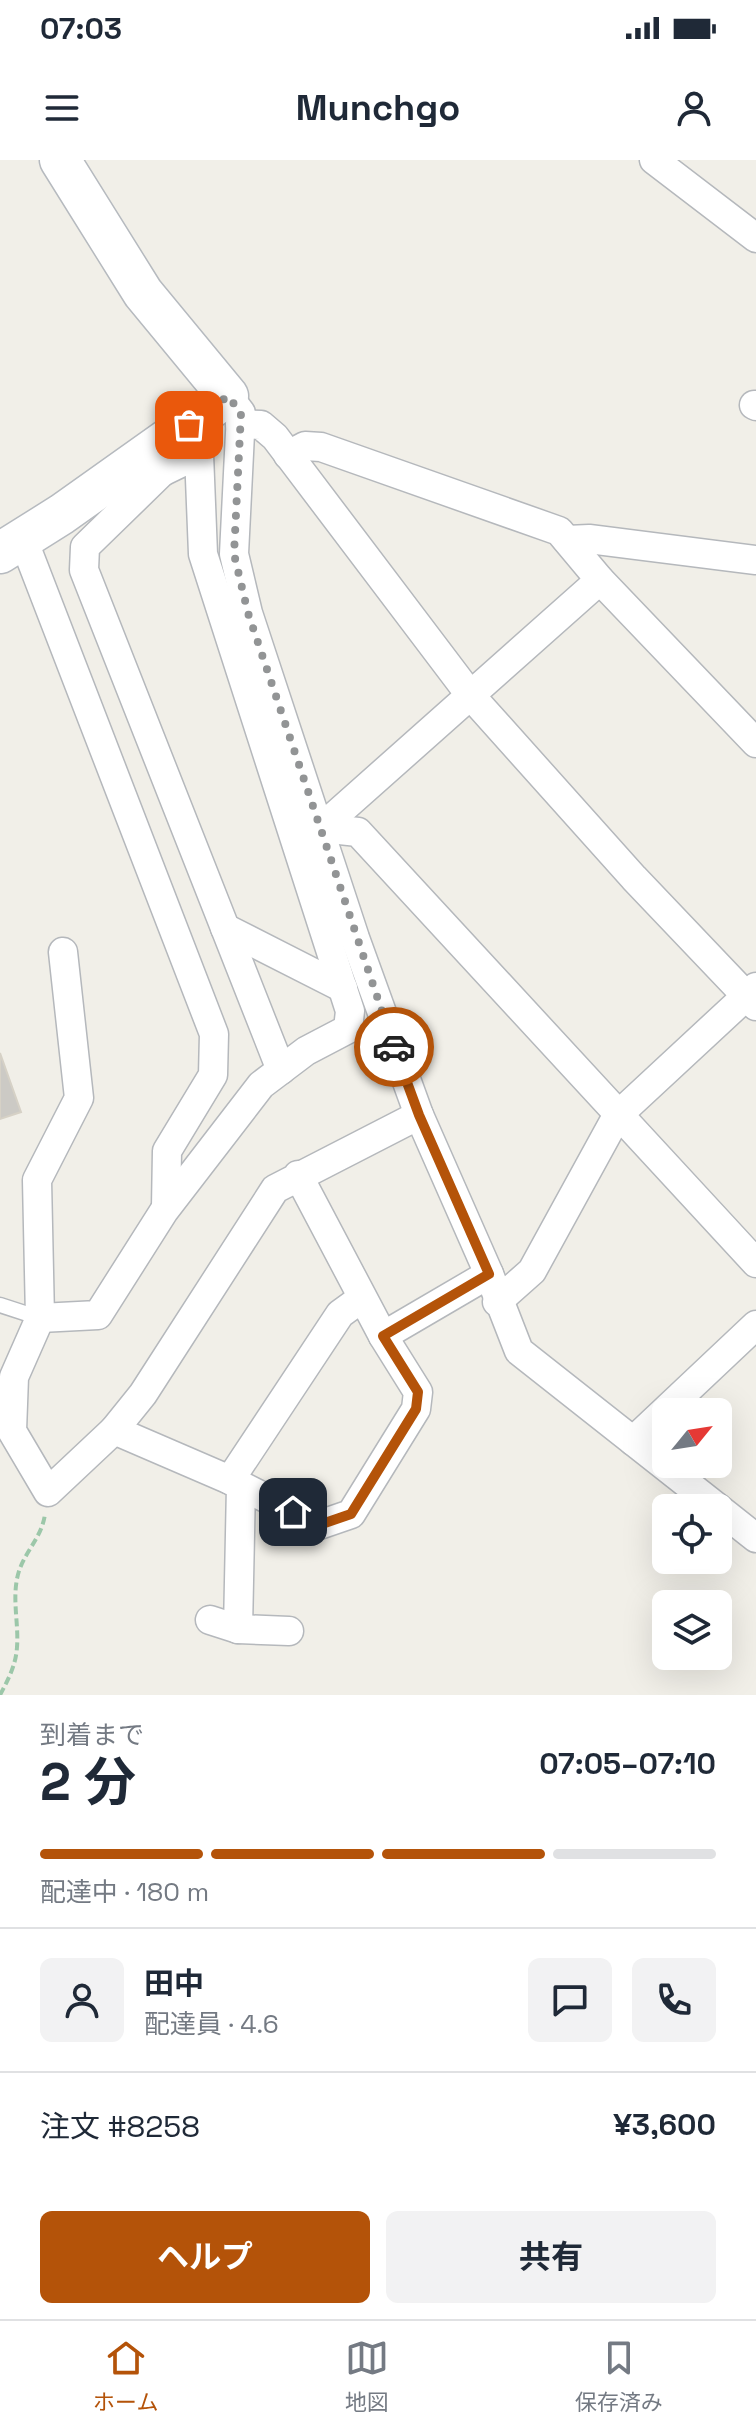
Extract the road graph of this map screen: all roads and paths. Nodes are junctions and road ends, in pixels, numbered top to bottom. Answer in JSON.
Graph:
{"nodes":[{"id":1,"x":60,"y":160,"type":"edge"},
{"id":2,"x":654,"y":160,"type":"edge"},
{"id":3,"x":756,"y":238,"type":"edge"},
{"id":4,"x":234,"y":410,"type":"junction"},
{"id":5,"x":288,"y":455,"type":"junction"},
{"id":6,"x":156,"y":463,"type":"junction"},
{"id":7,"x":567,"y":540,"type":"junction"},
{"id":8,"x":11,"y":546,"type":"edge"},
{"id":9,"x":756,"y":560,"type":"edge"},
{"id":10,"x":600,"y":580,"type":"junction"},
{"id":11,"x":471,"y":696,"type":"junction"},
{"id":12,"x":756,"y":743,"type":"edge"},
{"id":13,"x":294,"y":792,"type":"junction"},
{"id":14,"x":321,"y":828,"type":"junction"},
{"id":15,"x":225,"y":928,"type":"junction"},
{"id":16,"x":63,"y":952,"type":"dead end"},
{"id":17,"x":343,"y":988,"type":"junction"},
{"id":18,"x":753,"y":996,"type":"edge"},
{"id":19,"x":281,"y":1070,"type":"junction"},
{"id":20,"x":419,"y":1115,"type":"junction"},
{"id":21,"x":617,"y":1116,"type":"junction"},
{"id":22,"x":298,"y":1175,"type":"junction"},
{"id":23,"x":166,"y":1207,"type":"junction"},
{"id":24,"x":756,"y":1263,"type":"edge"},
{"id":25,"x":489,"y":1274,"type":"junction"},
{"id":26,"x":362,"y":1298,"type":"junction"},
{"id":27,"x":497,"y":1302,"type":"junction"},
{"id":28,"x":0,"y":1305,"type":"edge"},
{"id":29,"x":40,"y":1318,"type":"junction"},
{"id":30,"x":756,"y":1325,"type":"edge"},
{"id":31,"x":383,"y":1336,"type":"junction"},
{"id":32,"x":114,"y":1430,"type":"junction"},
{"id":33,"x":633,"y":1441,"type":"junction"},
{"id":34,"x":235,"y":1483,"type":"junction"},
{"id":35,"x":48,"y":1492,"type":"junction"},
{"id":36,"x":700,"y":1494,"type":"edge"},
{"id":37,"x":732,"y":1519,"type":"edge"},
{"id":38,"x":756,"y":1538,"type":"edge"},
{"id":39,"x":210,"y":1620,"type":"dead end"},
{"id":40,"x":238,"y":1629,"type":"junction"},
{"id":41,"x":289,"y":1631,"type":"dead end"},
{"id":42,"x":0,"y":1695,"type":"edge"}],
"edges":[{"from":1,"to":4,"type":"street"},
{"from":2,"to":3,"type":"street"},
{"from":4,"to":5,"type":"street"},
{"from":4,"to":6,"type":"street"},
{"from":4,"to":13,"type":"street"},
{"from":5,"to":7,"type":"street"},
{"from":5,"to":11,"type":"street"},
{"from":6,"to":8,"type":"street"},
{"from":6,"to":13,"type":"street"},
{"from":6,"to":15,"type":"street"},
{"from":7,"to":9,"type":"street"},
{"from":7,"to":10,"type":"street"},
{"from":8,"to":23,"type":"street"},
{"from":10,"to":11,"type":"street"},
{"from":10,"to":12,"type":"street"},
{"from":11,"to":14,"type":"street"},
{"from":11,"to":18,"type":"street"},
{"from":13,"to":14,"type":"street"},
{"from":13,"to":17,"type":"street"},
{"from":14,"to":20,"type":"street"},
{"from":14,"to":21,"type":"street"},
{"from":15,"to":17,"type":"street"},
{"from":15,"to":19,"type":"street"},
{"from":16,"to":29,"type":"street"},
{"from":17,"to":19,"type":"street"},
{"from":18,"to":21,"type":"street"},
{"from":19,"to":23,"type":"street"},
{"from":20,"to":22,"type":"street"},
{"from":20,"to":25,"type":"street"},
{"from":21,"to":24,"type":"street"},
{"from":21,"to":27,"type":"street"},
{"from":22,"to":26,"type":"street"},
{"from":22,"to":32,"type":"street"},
{"from":23,"to":29,"type":"street"},
{"from":25,"to":27,"type":"street"},
{"from":25,"to":31,"type":"street"},
{"from":26,"to":31,"type":"street"},
{"from":26,"to":34,"type":"street"},
{"from":27,"to":33,"type":"street"},
{"from":28,"to":29,"type":"lane"},
{"from":29,"to":35,"type":"street"},
{"from":30,"to":33,"type":"street"},
{"from":31,"to":34,"type":"street"},
{"from":32,"to":34,"type":"street"},
{"from":32,"to":35,"type":"street"},
{"from":33,"to":36,"type":"street"},
{"from":34,"to":40,"type":"street"},
{"from":35,"to":42,"type":"path"},
{"from":37,"to":38,"type":"street"},
{"from":39,"to":40,"type":"street"},
{"from":40,"to":41,"type":"street"}]}
